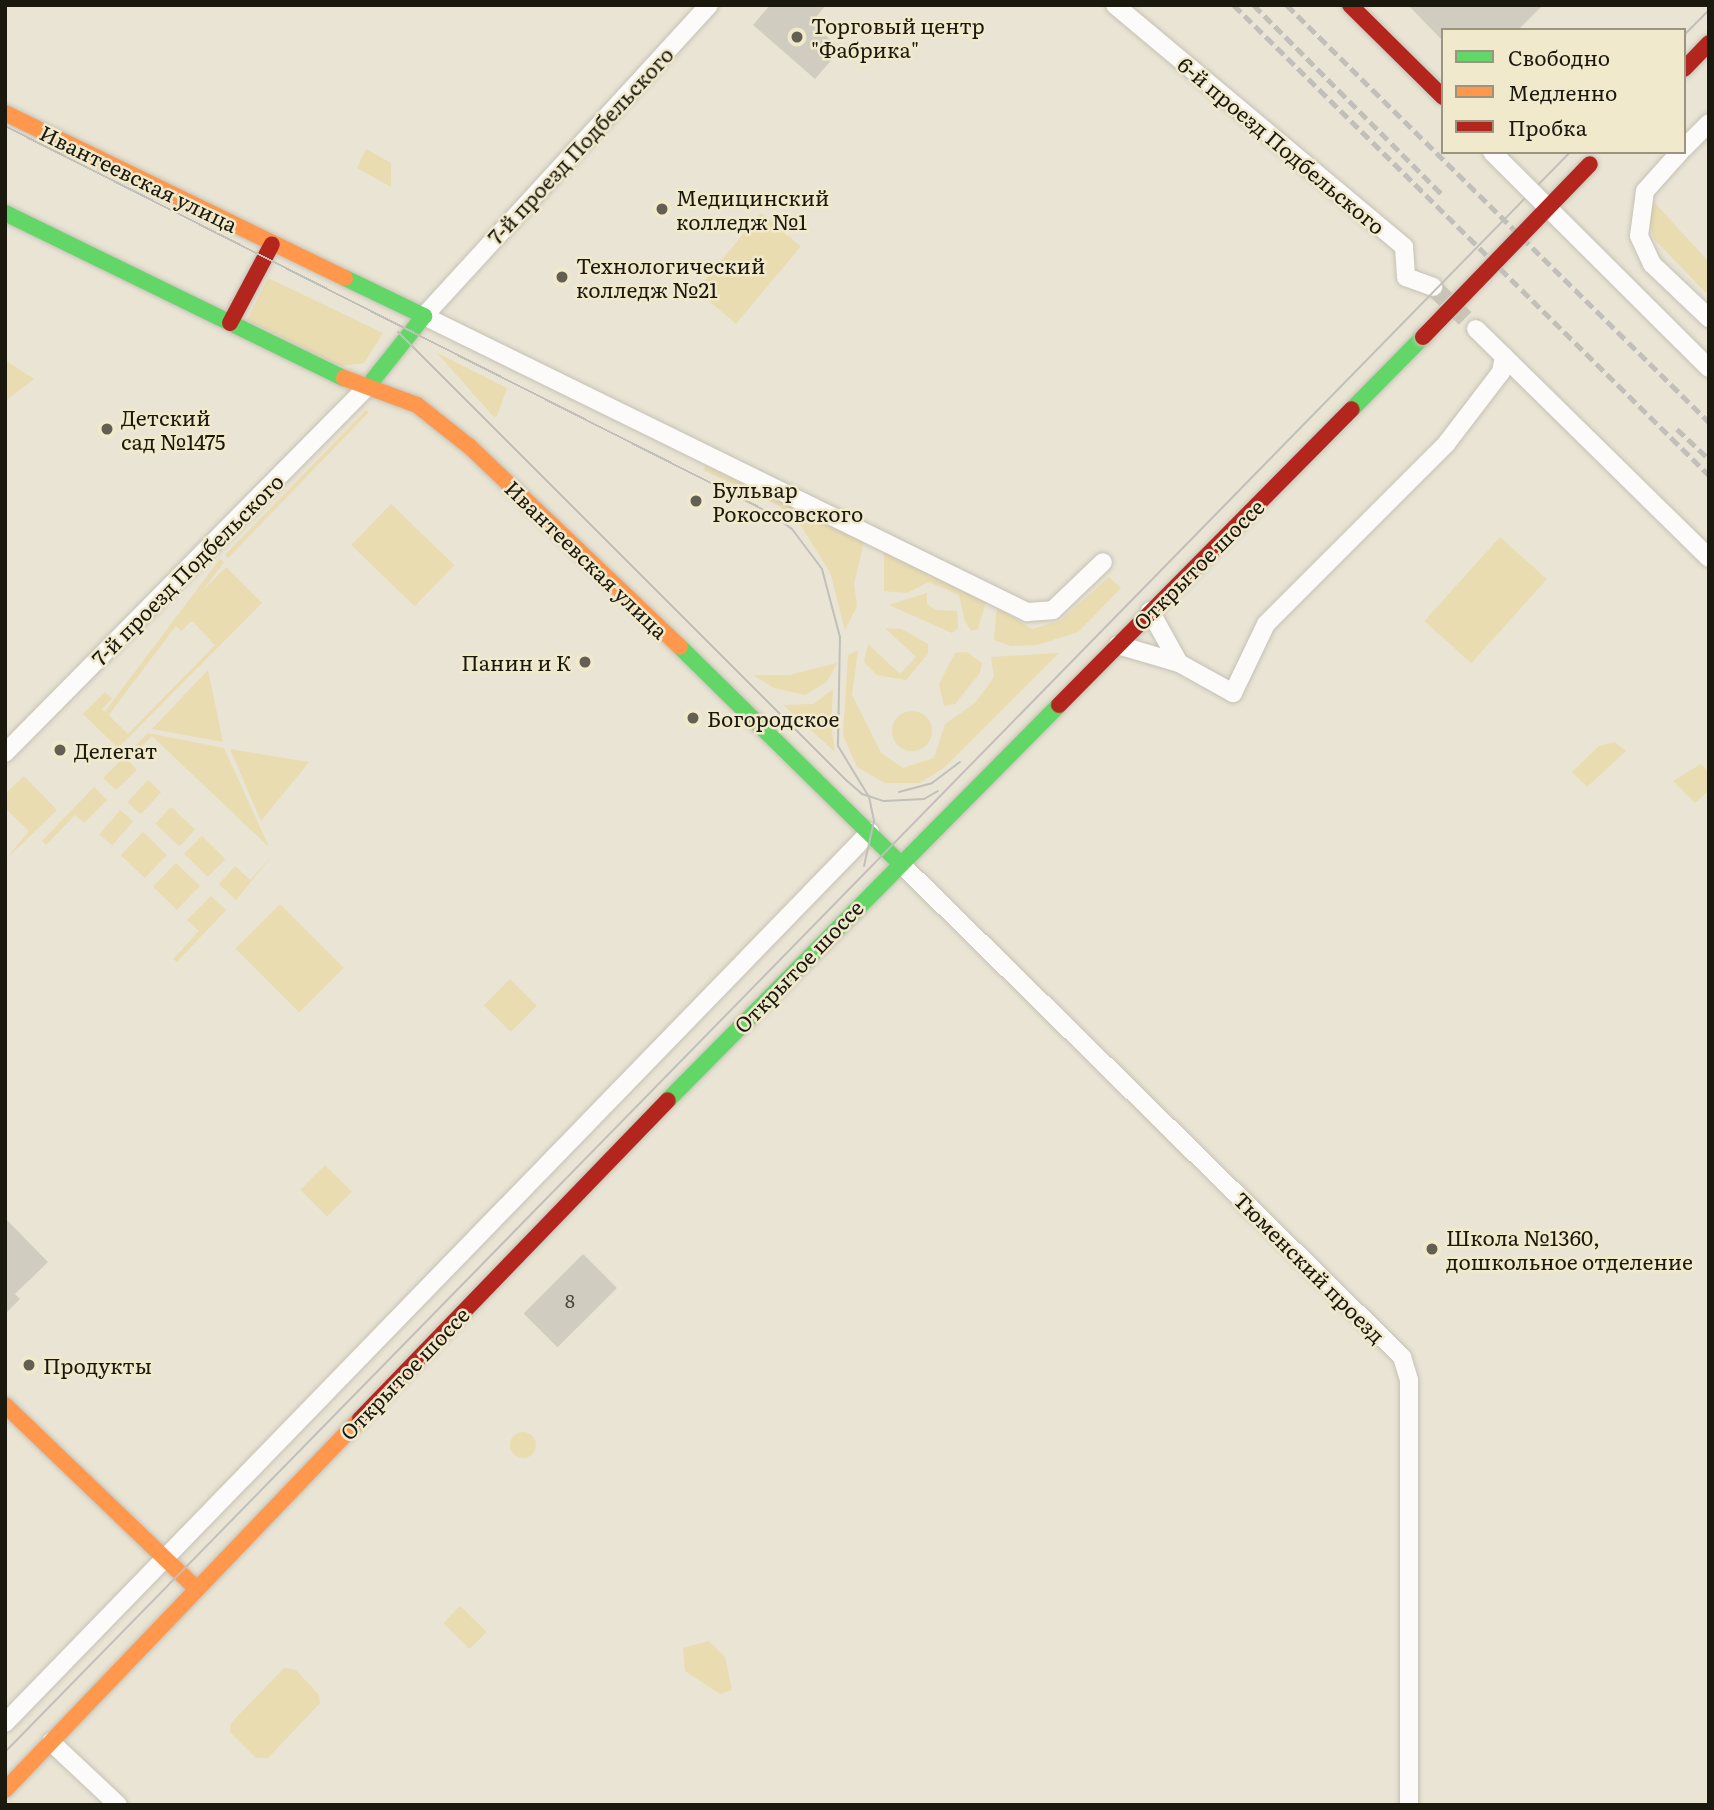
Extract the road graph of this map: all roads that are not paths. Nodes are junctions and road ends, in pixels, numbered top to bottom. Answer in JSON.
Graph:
{"nodes":[{"id":1,"x":709,"y":5,"type":"edge"},
{"id":2,"x":1115,"y":5,"type":"edge"},
{"id":3,"x":1348,"y":5,"type":"edge"},
{"id":4,"x":1709,"y":43,"type":"edge"},
{"id":5,"x":1686,"y":67,"type":"edge"},
{"id":6,"x":1441,"y":97,"type":"edge"},
{"id":7,"x":5,"y":113,"type":"edge"},
{"id":8,"x":1709,"y":123,"type":"edge"},
{"id":9,"x":1686,"y":146,"type":"edge"},
{"id":10,"x":1496,"y":154,"type":"edge"},
{"id":11,"x":1678,"y":154,"type":"edge"},
{"id":12,"x":1596,"y":158,"type":"edge"},
{"id":13,"x":5,"y":214,"type":"edge"},
{"id":14,"x":272,"y":244,"type":"junction"},
{"id":15,"x":1433,"y":287,"type":"tunnel mouth"},
{"id":16,"x":424,"y":316,"type":"junction"},
{"id":17,"x":1709,"y":318,"type":"edge"},
{"id":18,"x":230,"y":323,"type":"junction"},
{"id":19,"x":1476,"y":329,"type":"tunnel mouth"},
{"id":20,"x":1504,"y":356,"type":"junction"},
{"id":21,"x":1709,"y":366,"type":"edge"},
{"id":22,"x":369,"y":385,"type":"junction"},
{"id":23,"x":1709,"y":558,"type":"edge"},
{"id":24,"x":1103,"y":562,"type":"dead end"},
{"id":25,"x":1150,"y":611,"type":"junction"},
{"id":26,"x":1118,"y":645,"type":"junction"},
{"id":27,"x":1179,"y":663,"type":"junction"},
{"id":28,"x":5,"y":753,"type":"edge"},
{"id":29,"x":870,"y":832,"type":"junction"},
{"id":30,"x":899,"y":862,"type":"junction"},
{"id":31,"x":5,"y":1405,"type":"edge"},
{"id":32,"x":166,"y":1558,"type":"junction"},
{"id":33,"x":197,"y":1589,"type":"junction"},
{"id":34,"x":5,"y":1723,"type":"edge"},
{"id":35,"x":51,"y":1742,"type":"junction"},
{"id":36,"x":5,"y":1790,"type":"edge"},
{"id":37,"x":118,"y":1805,"type":"edge"},
{"id":38,"x":1409,"y":1805,"type":"edge"}],
"edges":[{"from":1,"to":16,"type":"street","name":"7-й проезд Подбельского"},
{"from":2,"to":15,"type":"street","name":"6-й проезд Подбельского"},
{"from":3,"to":6,"type":"street"},
{"from":4,"to":5,"type":"main road"},
{"from":7,"to":14,"type":"main road","name":"Ивантеевская улица"},
{"from":8,"to":9,"type":"street"},
{"from":10,"to":21,"type":"street","bridge":true},
{"from":11,"to":17,"type":"street"},
{"from":12,"to":25,"type":"main road","name":"Открытое шоссе","bridge":true},
{"from":13,"to":18,"type":"main road","name":"Ивантеевская улица"},
{"from":14,"to":16,"type":"main road","name":"Ивантеевская улица"},
{"from":14,"to":18,"type":"main road"},
{"from":16,"to":22,"type":"main road"},
{"from":16,"to":24,"type":"street","name":"Ивантеевская улица"},
{"from":18,"to":22,"type":"main road","name":"Ивантеевская улица"},
{"from":19,"to":20,"type":"street"},
{"from":20,"to":23,"type":"street"},
{"from":20,"to":27,"type":"street"},
{"from":22,"to":28,"type":"street","name":"7-й проезд Подбельского"},
{"from":22,"to":29,"type":"main road","name":"Ивантеевская улица"},
{"from":25,"to":26,"type":"main road","name":"Открытое шоссе"},
{"from":25,"to":27,"type":"street"},
{"from":26,"to":27,"type":"street"},
{"from":26,"to":30,"type":"main road","name":"Открытое шоссе"},
{"from":29,"to":30,"type":"main road","name":"Ивантеевская улица"},
{"from":29,"to":32,"type":"street"},
{"from":30,"to":33,"type":"main road","name":"Открытое шоссе"},
{"from":30,"to":38,"type":"street","name":"Тюменский проезд"},
{"from":31,"to":32,"type":"main road"},
{"from":32,"to":33,"type":"main road"},
{"from":32,"to":34,"type":"street"},
{"from":33,"to":35,"type":"main road","name":"Открытое шоссе"},
{"from":35,"to":36,"type":"main road","name":"Открытое шоссе"},
{"from":35,"to":37,"type":"street"}]}
